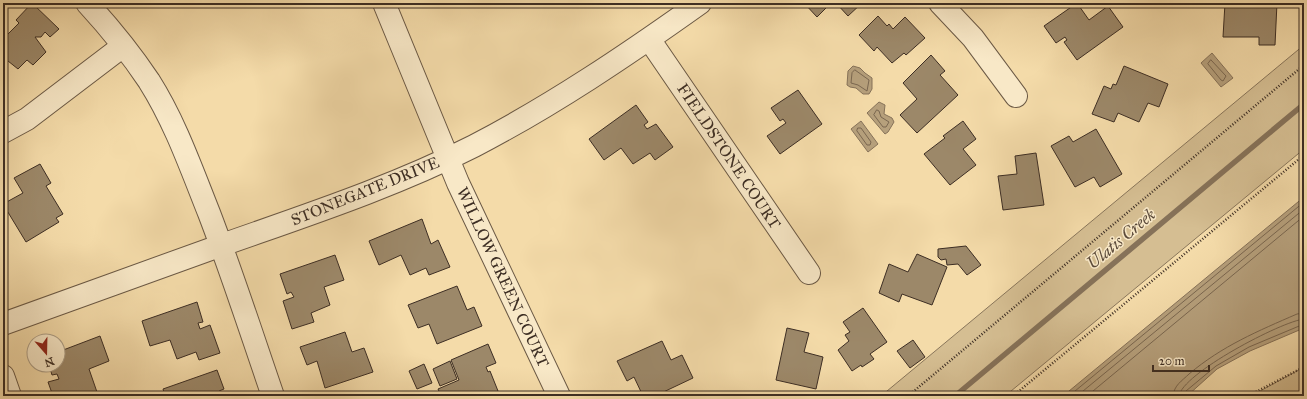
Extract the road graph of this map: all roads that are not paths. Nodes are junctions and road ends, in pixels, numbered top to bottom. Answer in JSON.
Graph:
{"nodes":[{"id":1,"x":87,"y":3,"type":"edge"},
{"id":2,"x":384,"y":3,"type":"edge"},
{"id":3,"x":700,"y":3,"type":"edge"},
{"id":4,"x":940,"y":3,"type":"edge"},
{"id":5,"x":649,"y":39,"type":"junction"},
{"id":6,"x":123,"y":46,"type":"junction"},
{"id":7,"x":1016,"y":96,"type":"dead end"},
{"id":8,"x":3,"y":132,"type":"edge"},
{"id":9,"x":448,"y":158,"type":"junction"},
{"id":10,"x":221,"y":245,"type":"junction"},
{"id":11,"x":809,"y":273,"type":"dead end"},
{"id":12,"x":3,"y":324,"type":"edge"},
{"id":13,"x":3,"y":376,"type":"edge"},
{"id":14,"x":10,"y":396,"type":"edge"},
{"id":15,"x":273,"y":396,"type":"edge"},
{"id":16,"x":559,"y":396,"type":"edge"}],
"edges":[{"from":1,"to":6,"type":"street"},
{"from":2,"to":9,"type":"street","name":"WILLOW GREEN COURT"},
{"from":3,"to":5,"type":"street","name":"STONEGATE DRIVE"},
{"from":4,"to":7,"type":"street"},
{"from":5,"to":9,"type":"street","name":"STONEGATE DRIVE"},
{"from":5,"to":11,"type":"street","name":"FIELDSTONE COURT"},
{"from":6,"to":8,"type":"street"},
{"from":6,"to":10,"type":"street"},
{"from":9,"to":10,"type":"street","name":"STONEGATE DRIVE"},
{"from":9,"to":16,"type":"street","name":"WILLOW GREEN COURT"},
{"from":10,"to":12,"type":"street","name":"STONEGATE DRIVE"},
{"from":10,"to":15,"type":"street"},
{"from":13,"to":14,"type":"street"}]}
